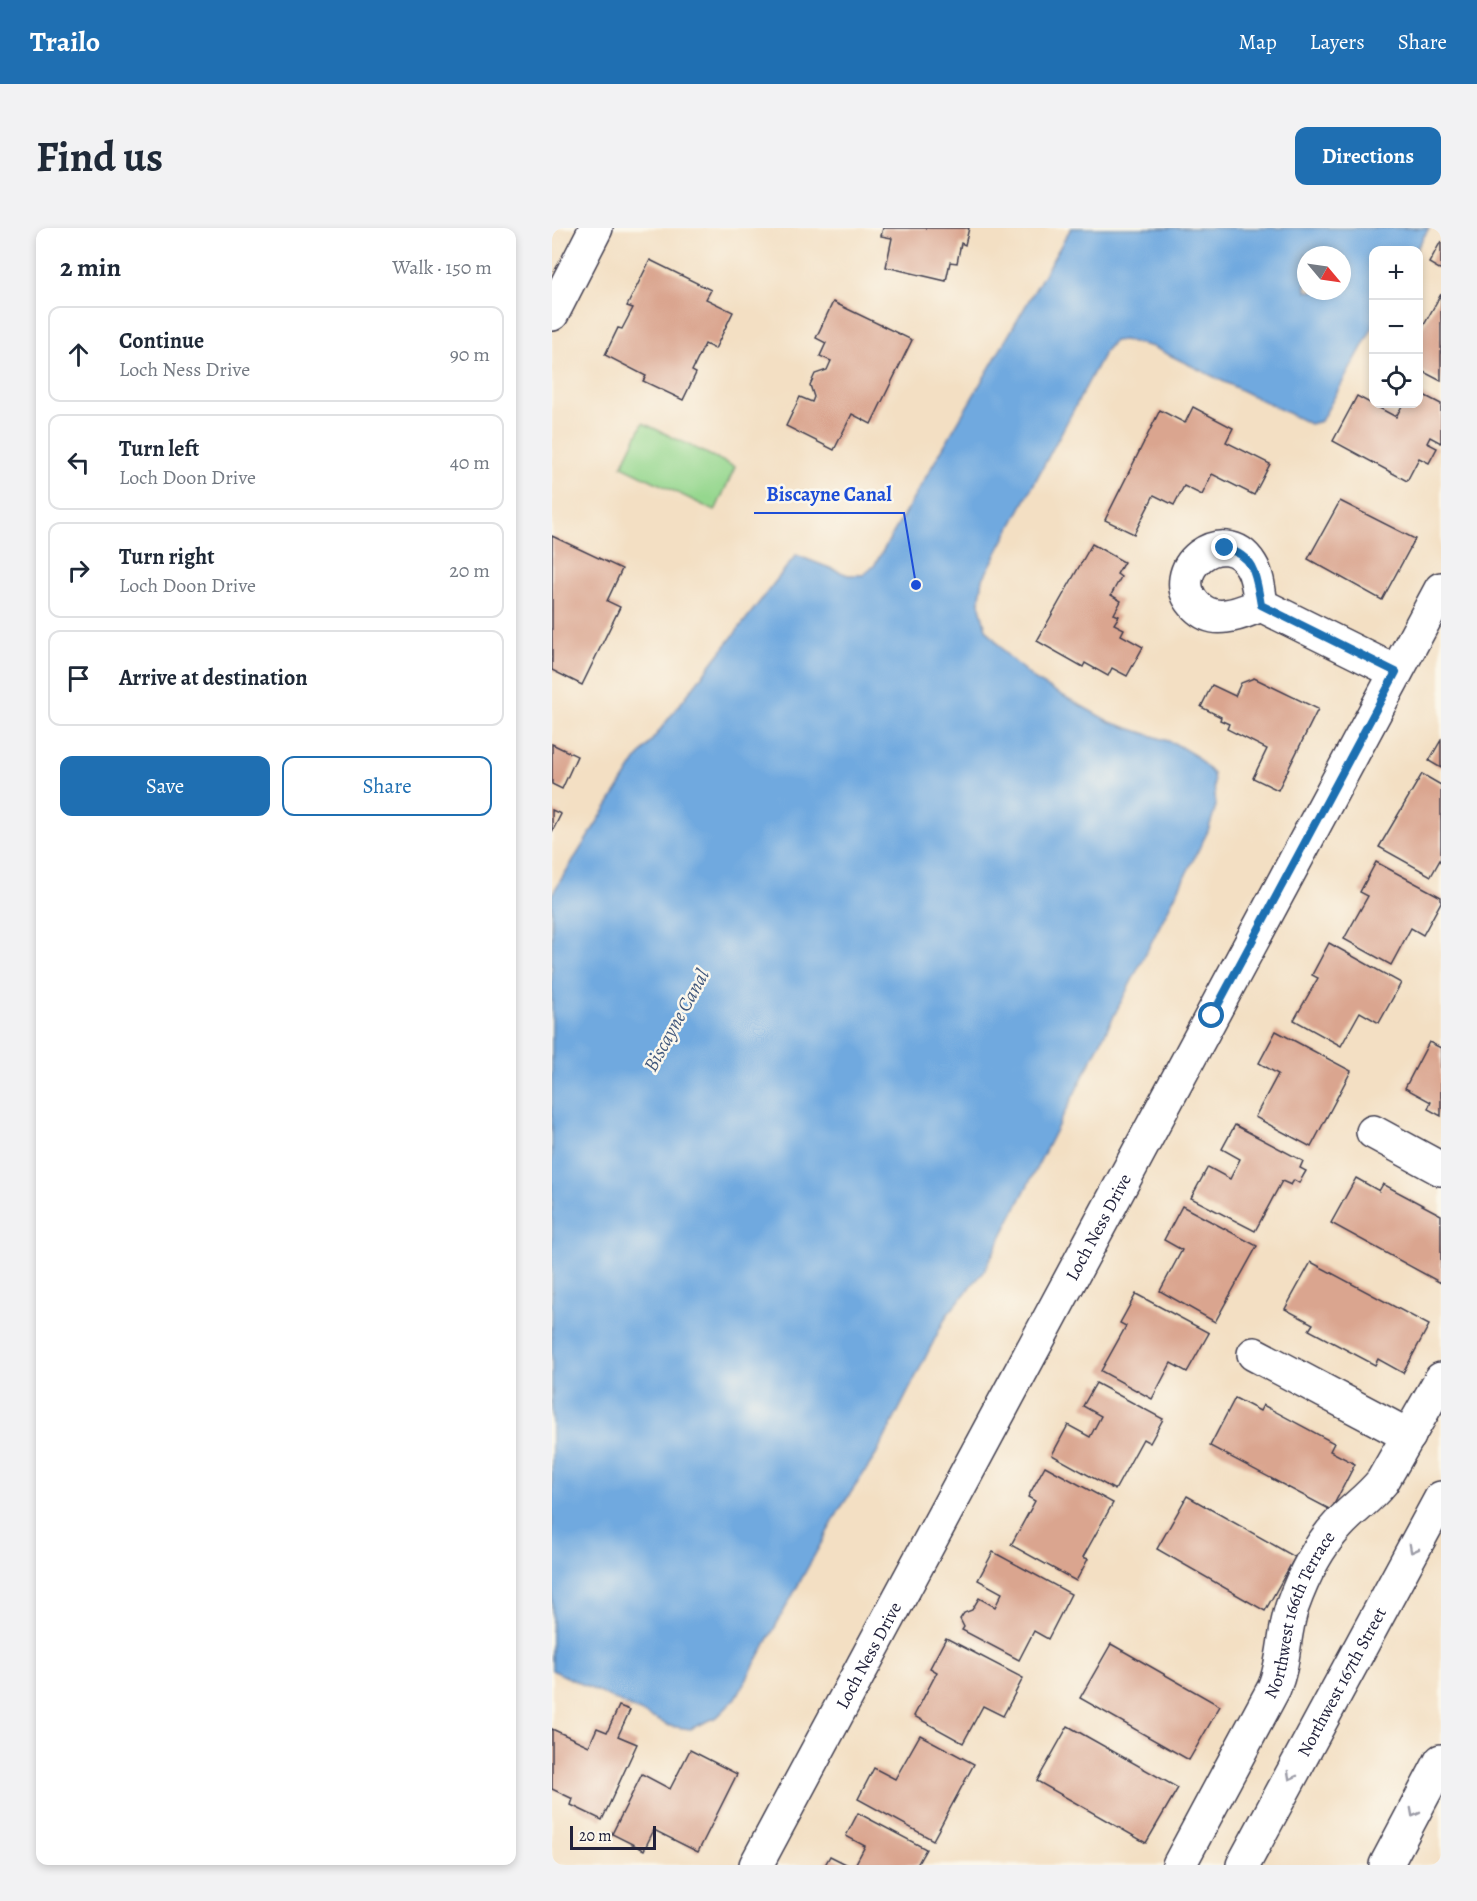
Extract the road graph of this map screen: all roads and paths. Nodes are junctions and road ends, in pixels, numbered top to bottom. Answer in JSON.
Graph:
{"nodes":[{"id":1,"x":596,"y":228,"type":"edge"},
{"id":2,"x":552,"y":314,"type":"edge"},
{"id":3,"x":1441,"y":589,"type":"edge"},
{"id":4,"x":1261,"y":605,"type":"dead end"},
{"id":5,"x":1396,"y":672,"type":"junction"},
{"id":6,"x":1373,"y":1132,"type":"dead end"},
{"id":7,"x":1441,"y":1169,"type":"edge"},
{"id":8,"x":1254,"y":1354,"type":"dead end"},
{"id":9,"x":1441,"y":1378,"type":"edge"},
{"id":10,"x":1409,"y":1436,"type":"junction"},
{"id":11,"x":1441,"y":1498,"type":"edge"},
{"id":12,"x":1441,"y":1761,"type":"edge"},
{"id":13,"x":756,"y":1865,"type":"edge"},
{"id":14,"x":1179,"y":1865,"type":"edge"},
{"id":15,"x":1243,"y":1865,"type":"edge"},
{"id":16,"x":1386,"y":1865,"type":"edge"}],
"edges":[{"from":1,"to":2,"type":"main road"},
{"from":3,"to":5,"type":"main road","name":"Loch Ness Drive"},
{"from":4,"to":5,"type":"main road"},
{"from":5,"to":13,"type":"main road","name":"Loch Ness Drive"},
{"from":6,"to":7,"type":"main road"},
{"from":8,"to":10,"type":"main road"},
{"from":9,"to":10,"type":"main road","name":"Northwest 166th Terrace"},
{"from":10,"to":14,"type":"main road","name":"Northwest 166th Terrace"},
{"from":11,"to":15,"type":"main road","name":"Northwest 167th Street","one_way":true},
{"from":12,"to":16,"type":"main road","one_way":true}]}
